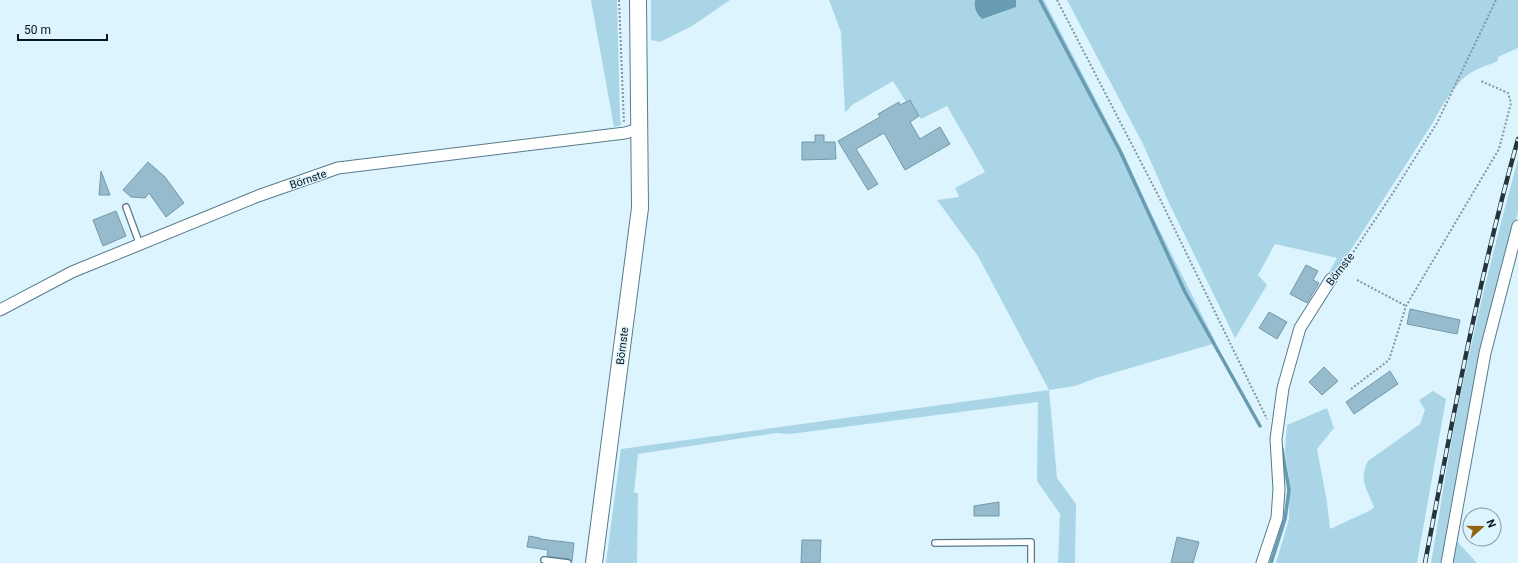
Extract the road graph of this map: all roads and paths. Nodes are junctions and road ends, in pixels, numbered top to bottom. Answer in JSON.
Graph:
{"nodes":[{"id":1,"x":619,"y":0,"type":"edge"},
{"id":2,"x":638,"y":0,"type":"edge"},
{"id":3,"x":1057,"y":0,"type":"edge"},
{"id":4,"x":1496,"y":0,"type":"edge"},
{"id":5,"x":1482,"y":81,"type":"dead end"},
{"id":6,"x":632,"y":131,"type":"junction"},
{"id":7,"x":126,"y":207,"type":"dead end"},
{"id":8,"x":1518,"y":226,"type":"edge"},
{"id":9,"x":140,"y":245,"type":"junction"},
{"id":10,"x":1331,"y":279,"type":"joint"},
{"id":11,"x":1357,"y":280,"type":"dead end"},
{"id":12,"x":1406,"y":306,"type":"junction"},
{"id":13,"x":0,"y":310,"type":"edge"},
{"id":14,"x":1351,"y":389,"type":"dead end"},
{"id":15,"x":1276,"y":440,"type":"junction"},
{"id":16,"x":935,"y":543,"type":"dead end"},
{"id":17,"x":544,"y":560,"type":"dead end"},
{"id":18,"x":568,"y":563,"type":"edge"},
{"id":19,"x":594,"y":563,"type":"edge"},
{"id":20,"x":1031,"y":563,"type":"edge"},
{"id":21,"x":1262,"y":563,"type":"edge"},
{"id":22,"x":1446,"y":563,"type":"edge"}],
"edges":[{"from":1,"to":6,"type":"path"},
{"from":2,"to":6,"type":"street","name":"Börnste"},
{"from":3,"to":15,"type":"path"},
{"from":4,"to":10,"type":"path","name":"Börnste"},
{"from":5,"to":12,"type":"path"},
{"from":6,"to":9,"type":"street","name":"Börnste"},
{"from":6,"to":19,"type":"street","name":"Börnste"},
{"from":7,"to":9,"type":"lane"},
{"from":8,"to":22,"type":"street"},
{"from":9,"to":13,"type":"street","name":"Börnste"},
{"from":10,"to":15,"type":"street","name":"Börnste"},
{"from":11,"to":12,"type":"path"},
{"from":12,"to":14,"type":"path"},
{"from":15,"to":21,"type":"street","name":"Börnste"},
{"from":16,"to":20,"type":"lane"},
{"from":17,"to":18,"type":"lane"}]}
